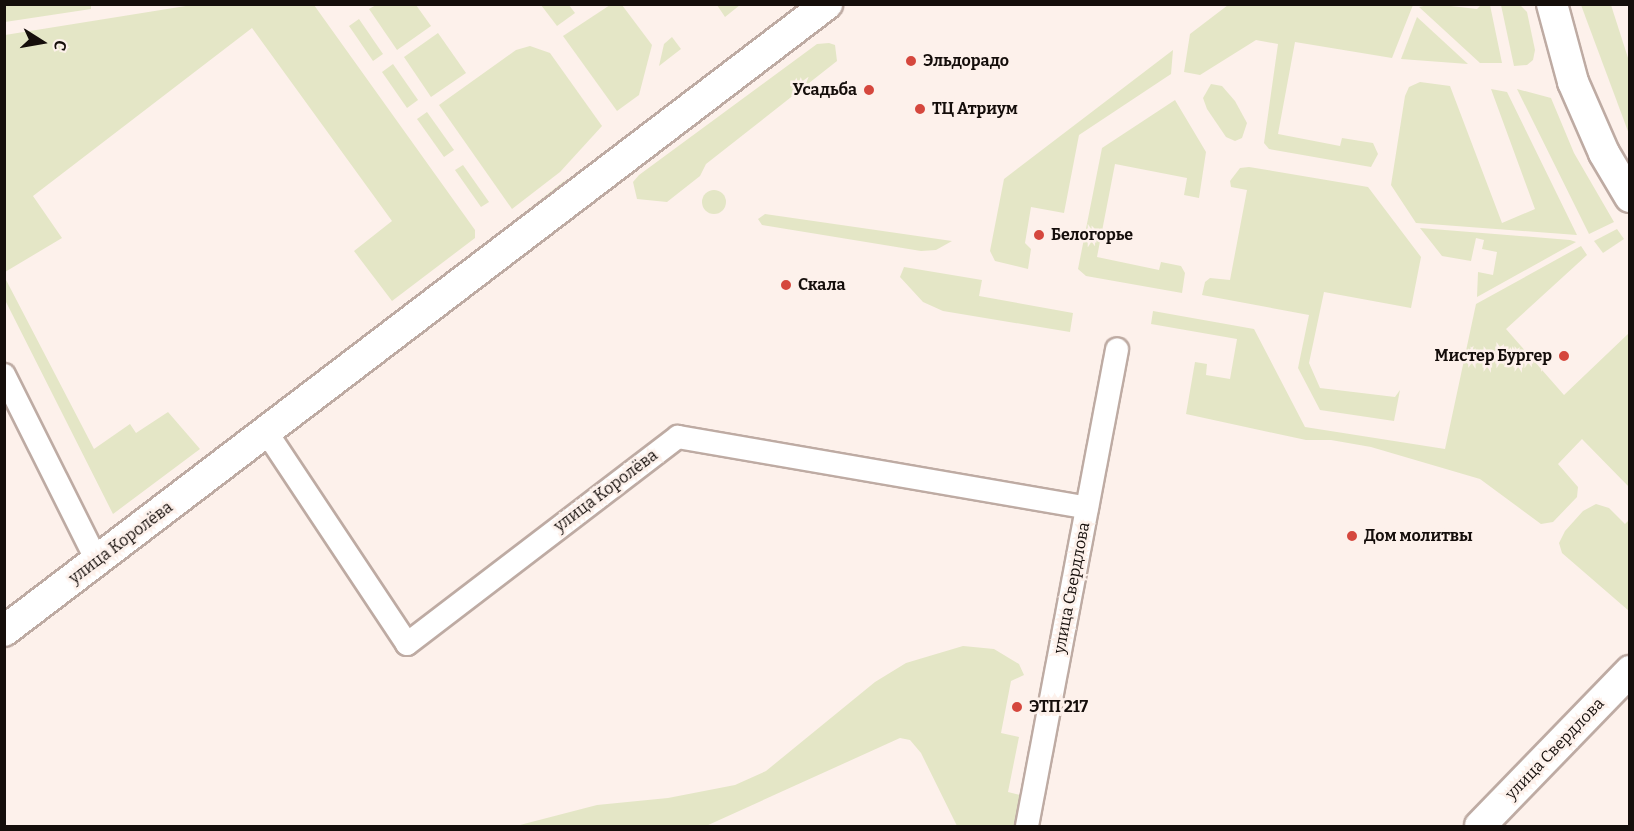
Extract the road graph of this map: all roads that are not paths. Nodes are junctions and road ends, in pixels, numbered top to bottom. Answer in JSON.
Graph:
{"nodes":[{"id":1,"x":827,"y":4,"type":"edge"},
{"id":2,"x":1552,"y":4,"type":"edge"},
{"id":3,"x":1629,"y":196,"type":"edge"},
{"id":4,"x":1117,"y":349,"type":"dead end"},
{"id":5,"x":4,"y":375,"type":"edge"},
{"id":6,"x":267,"y":433,"type":"junction"},
{"id":7,"x":1087,"y":508,"type":"junction"},
{"id":8,"x":97,"y":561,"type":"junction"},
{"id":9,"x":4,"y":632,"type":"edge"},
{"id":10,"x":1629,"y":671,"type":"edge"},
{"id":11,"x":1027,"y":826,"type":"edge"},
{"id":12,"x":1480,"y":826,"type":"edge"}],
"edges":[{"from":1,"to":6,"type":"main road","name":"улица Королёва"},
{"from":2,"to":3,"type":"main road"},
{"from":4,"to":7,"type":"street","name":"улица Свердлова"},
{"from":5,"to":8,"type":"street"},
{"from":6,"to":7,"type":"street","name":"улица Королёва"},
{"from":6,"to":8,"type":"main road","name":"улица Королёва"},
{"from":7,"to":11,"type":"street","name":"улица Свердлова"},
{"from":8,"to":9,"type":"main road","name":"улица Королёва"},
{"from":10,"to":12,"type":"main road","name":"улица Свердлова"}]}
